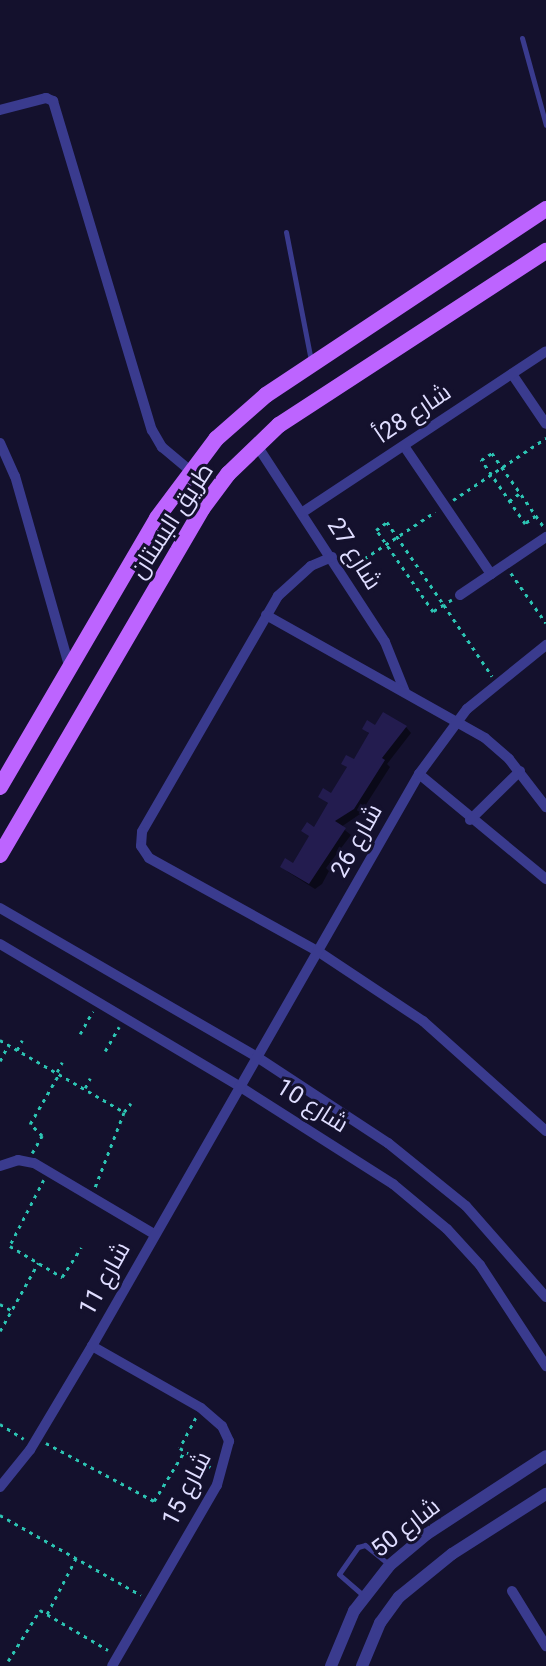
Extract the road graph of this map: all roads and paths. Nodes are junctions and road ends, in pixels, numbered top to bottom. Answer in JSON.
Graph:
{"nodes":[{"id":1,"x":522,"y":38,"type":"dead end"},
{"id":2,"x":0,"y":110,"type":"edge"},
{"id":3,"x":546,"y":125,"type":"edge"},
{"id":4,"x":546,"y":209,"type":"edge"},
{"id":5,"x":286,"y":232,"type":"dead end"},
{"id":6,"x":546,"y":251,"type":"edge"},
{"id":7,"x":546,"y":351,"type":"edge"},
{"id":8,"x":312,"y":364,"type":"junction"},
{"id":9,"x":512,"y":374,"type":"junction"},
{"id":10,"x":546,"y":424,"type":"edge"},
{"id":11,"x":1,"y":442,"type":"edge"},
{"id":12,"x":256,"y":444,"type":"junction"},
{"id":13,"x":404,"y":446,"type":"junction"},
{"id":14,"x":189,"y":470,"type":"junction"},
{"id":15,"x":520,"y":493,"type":"junction"},
{"id":16,"x":509,"y":501,"type":"junction"},
{"id":17,"x":303,"y":512,"type":"junction"},
{"id":18,"x":536,"y":516,"type":"junction"},
{"id":19,"x":546,"y":530,"type":"edge"},
{"id":20,"x":546,"y":537,"type":"edge"},
{"id":21,"x":332,"y":557,"type":"junction"},
{"id":22,"x":505,"y":564,"type":"junction"},
{"id":23,"x":491,"y":575,"type":"junction"},
{"id":24,"x":460,"y":595,"type":"joint"},
{"id":25,"x":444,"y":605,"type":"junction"},
{"id":26,"x":266,"y":615,"type":"junction"},
{"id":27,"x":546,"y":623,"type":"edge"},
{"id":28,"x":546,"y":645,"type":"edge"},
{"id":29,"x":69,"y":666,"type":"junction"},
{"id":30,"x":496,"y":681,"type":"junction"},
{"id":31,"x":405,"y":692,"type":"junction"},
{"id":32,"x":457,"y":722,"type":"junction"},
{"id":33,"x":520,"y":771,"type":"junction"},
{"id":34,"x":419,"y":774,"type":"junction"},
{"id":35,"x":0,"y":787,"type":"edge"},
{"id":36,"x":546,"y":807,"type":"edge"},
{"id":37,"x":470,"y":820,"type":"junction"},
{"id":38,"x":0,"y":855,"type":"edge"},
{"id":39,"x":546,"y":879,"type":"edge"},
{"id":40,"x":0,"y":908,"type":"edge"},
{"id":41,"x":0,"y":944,"type":"edge"},
{"id":42,"x":319,"y":952,"type":"junction"},
{"id":43,"x":98,"y":1002,"type":"junction"},
{"id":44,"x":124,"y":1018,"type":"junction"},
{"id":45,"x":80,"y":1034,"type":"dead end"},
{"id":46,"x":0,"y":1040,"type":"edge"},
{"id":47,"x":22,"y":1040,"type":"dead end"},
{"id":48,"x":8,"y":1045,"type":"junction"},
{"id":49,"x":17,"y":1050,"type":"junction"},
{"id":50,"x":105,"y":1051,"type":"dead end"},
{"id":51,"x":257,"y":1057,"type":"junction"},
{"id":52,"x":0,"y":1061,"type":"edge"},
{"id":53,"x":62,"y":1062,"type":"dead end"},
{"id":54,"x":58,"y":1074,"type":"junction"},
{"id":55,"x":90,"y":1078,"type":"dead end"},
{"id":56,"x":239,"y":1086,"type":"junction"},
{"id":57,"x":84,"y":1088,"type":"junction"},
{"id":58,"x":131,"y":1102,"type":"dead end"},
{"id":59,"x":124,"y":1112,"type":"junction"},
{"id":60,"x":546,"y":1131,"type":"edge"},
{"id":61,"x":27,"y":1161,"type":"junction"},
{"id":62,"x":0,"y":1166,"type":"edge"},
{"id":63,"x":49,"y":1171,"type":"junction"},
{"id":64,"x":89,"y":1195,"type":"junction"},
{"id":65,"x":154,"y":1234,"type":"junction"},
{"id":66,"x":81,"y":1248,"type":"dead end"},
{"id":67,"x":37,"y":1263,"type":"junction"},
{"id":68,"x":546,"y":1297,"type":"edge"},
{"id":69,"x":0,"y":1304,"type":"edge"},
{"id":70,"x":11,"y":1310,"type":"junction"},
{"id":71,"x":0,"y":1331,"type":"edge"},
{"id":72,"x":92,"y":1346,"type":"junction"},
{"id":73,"x":546,"y":1366,"type":"edge"},
{"id":74,"x":201,"y":1408,"type":"junction"},
{"id":75,"x":0,"y":1424,"type":"edge"},
{"id":76,"x":35,"y":1441,"type":"junction"},
{"id":77,"x":184,"y":1452,"type":"junction"},
{"id":78,"x":546,"y":1456,"type":"edge"},
{"id":79,"x":223,"y":1473,"type":"junction"},
{"id":80,"x":0,"y":1487,"type":"edge"},
{"id":81,"x":546,"y":1494,"type":"edge"},
{"id":82,"x":0,"y":1515,"type":"edge"},
{"id":83,"x":76,"y":1558,"type":"junction"},
{"id":84,"x":390,"y":1565,"type":"junction"},
{"id":85,"x":512,"y":1591,"type":"dead end"},
{"id":86,"x":364,"y":1596,"type":"junction"},
{"id":87,"x":150,"y":1600,"type":"junction"},
{"id":88,"x":47,"y":1614,"type":"junction"},
{"id":89,"x":546,"y":1646,"type":"edge"},
{"id":90,"x":115,"y":1660,"type":"edge"},
{"id":91,"x":8,"y":1661,"type":"dead end"},
{"id":92,"x":331,"y":1666,"type":"edge"},
{"id":93,"x":362,"y":1666,"type":"edge"}],
"edges":[{"from":1,"to":3,"type":"lane"},
{"from":2,"to":14,"type":"street"},
{"from":4,"to":8,"type":"main road","name":"طريق البستان"},
{"from":5,"to":8,"type":"lane"},
{"from":6,"to":12,"type":"main road","name":"طريق البستان"},
{"from":7,"to":9,"type":"street","name":"شارع 28أ"},
{"from":8,"to":14,"type":"main road","name":"طريق البستان"},
{"from":9,"to":10,"type":"street"},
{"from":9,"to":13,"type":"street","name":"شارع 28أ"},
{"from":11,"to":29,"type":"street"},
{"from":12,"to":17,"type":"street","name":"شارع 27"},
{"from":12,"to":38,"type":"main road","name":"طريق البستان"},
{"from":13,"to":17,"type":"street","name":"شارع 28أ"},
{"from":13,"to":23,"type":"street"},
{"from":14,"to":29,"type":"main road","name":"طريق البستان"},
{"from":15,"to":16,"type":"path"},
{"from":15,"to":16,"type":"path"},
{"from":15,"to":18,"type":"path"},
{"from":16,"to":18,"type":"path"},
{"from":17,"to":21,"type":"street","name":"شارع 27"},
{"from":18,"to":19,"type":"path"},
{"from":20,"to":22,"type":"street"},
{"from":21,"to":26,"type":"street"},
{"from":21,"to":31,"type":"street","name":"شارع 27"},
{"from":22,"to":23,"type":"street"},
{"from":22,"to":27,"type":"path"},
{"from":23,"to":24,"type":"street"},
{"from":24,"to":25,"type":"path"},
{"from":25,"to":25,"type":"path"},
{"from":25,"to":30,"type":"path"},
{"from":26,"to":31,"type":"street"},
{"from":26,"to":42,"type":"street"},
{"from":28,"to":30,"type":"street","name":"شارع 26"},
{"from":29,"to":35,"type":"main road","name":"طريق البستان"},
{"from":30,"to":32,"type":"street","name":"شارع 26"},
{"from":31,"to":32,"type":"street"},
{"from":32,"to":33,"type":"street"},
{"from":32,"to":34,"type":"street","name":"شارع 26"},
{"from":33,"to":36,"type":"street"},
{"from":33,"to":37,"type":"street"},
{"from":34,"to":37,"type":"street"},
{"from":34,"to":42,"type":"street","name":"شارع 26"},
{"from":37,"to":39,"type":"street"},
{"from":40,"to":51,"type":"street","name":"شارع 10"},
{"from":41,"to":43,"type":"street","name":"شارع 10"},
{"from":42,"to":51,"type":"street","name":"شارع 26"},
{"from":42,"to":60,"type":"street"},
{"from":43,"to":44,"type":"street","name":"شارع 10"},
{"from":43,"to":45,"type":"path"},
{"from":44,"to":50,"type":"path"},
{"from":44,"to":56,"type":"street","name":"شارع 10"},
{"from":46,"to":48,"type":"path"},
{"from":47,"to":49,"type":"path"},
{"from":48,"to":49,"type":"path"},
{"from":48,"to":52,"type":"path"},
{"from":49,"to":54,"type":"path"},
{"from":51,"to":56,"type":"street","name":"شارع 26"},
{"from":51,"to":68,"type":"street","name":"شارع 10"},
{"from":53,"to":54,"type":"path"},
{"from":54,"to":57,"type":"path"},
{"from":54,"to":61,"type":"path"},
{"from":55,"to":57,"type":"path"},
{"from":56,"to":65,"type":"street","name":"شارع 11"},
{"from":56,"to":73,"type":"street","name":"شارع 10"},
{"from":57,"to":59,"type":"path"},
{"from":58,"to":59,"type":"path"},
{"from":59,"to":64,"type":"path"},
{"from":61,"to":62,"type":"street"},
{"from":61,"to":63,"type":"street"},
{"from":63,"to":64,"type":"street"},
{"from":63,"to":67,"type":"path"},
{"from":64,"to":65,"type":"street"},
{"from":65,"to":72,"type":"street","name":"شارع 11"},
{"from":66,"to":67,"type":"path"},
{"from":67,"to":70,"type":"path"},
{"from":69,"to":70,"type":"path"},
{"from":70,"to":71,"type":"path"},
{"from":72,"to":74,"type":"street","name":"شارع 15"},
{"from":72,"to":76,"type":"street","name":"شارع 11"},
{"from":74,"to":77,"type":"path"},
{"from":74,"to":79,"type":"street","name":"شارع 15"},
{"from":75,"to":76,"type":"path"},
{"from":76,"to":77,"type":"path"},
{"from":76,"to":80,"type":"street","name":"شارع 11"},
{"from":77,"to":79,"type":"path"},
{"from":78,"to":84,"type":"street","name":"شارع 50"},
{"from":79,"to":87,"type":"street","name":"شارع 15"},
{"from":81,"to":93,"type":"street","name":"شارع 50"},
{"from":82,"to":83,"type":"path"},
{"from":83,"to":87,"type":"path"},
{"from":83,"to":88,"type":"path"},
{"from":84,"to":86,"type":"street","name":"شارع 50"},
{"from":84,"to":86,"type":"lane"},
{"from":85,"to":89,"type":"street"},
{"from":86,"to":92,"type":"street","name":"شارع 50"},
{"from":87,"to":90,"type":"street","name":"شارع 15"},
{"from":88,"to":90,"type":"path"},
{"from":88,"to":91,"type":"path"}]}
